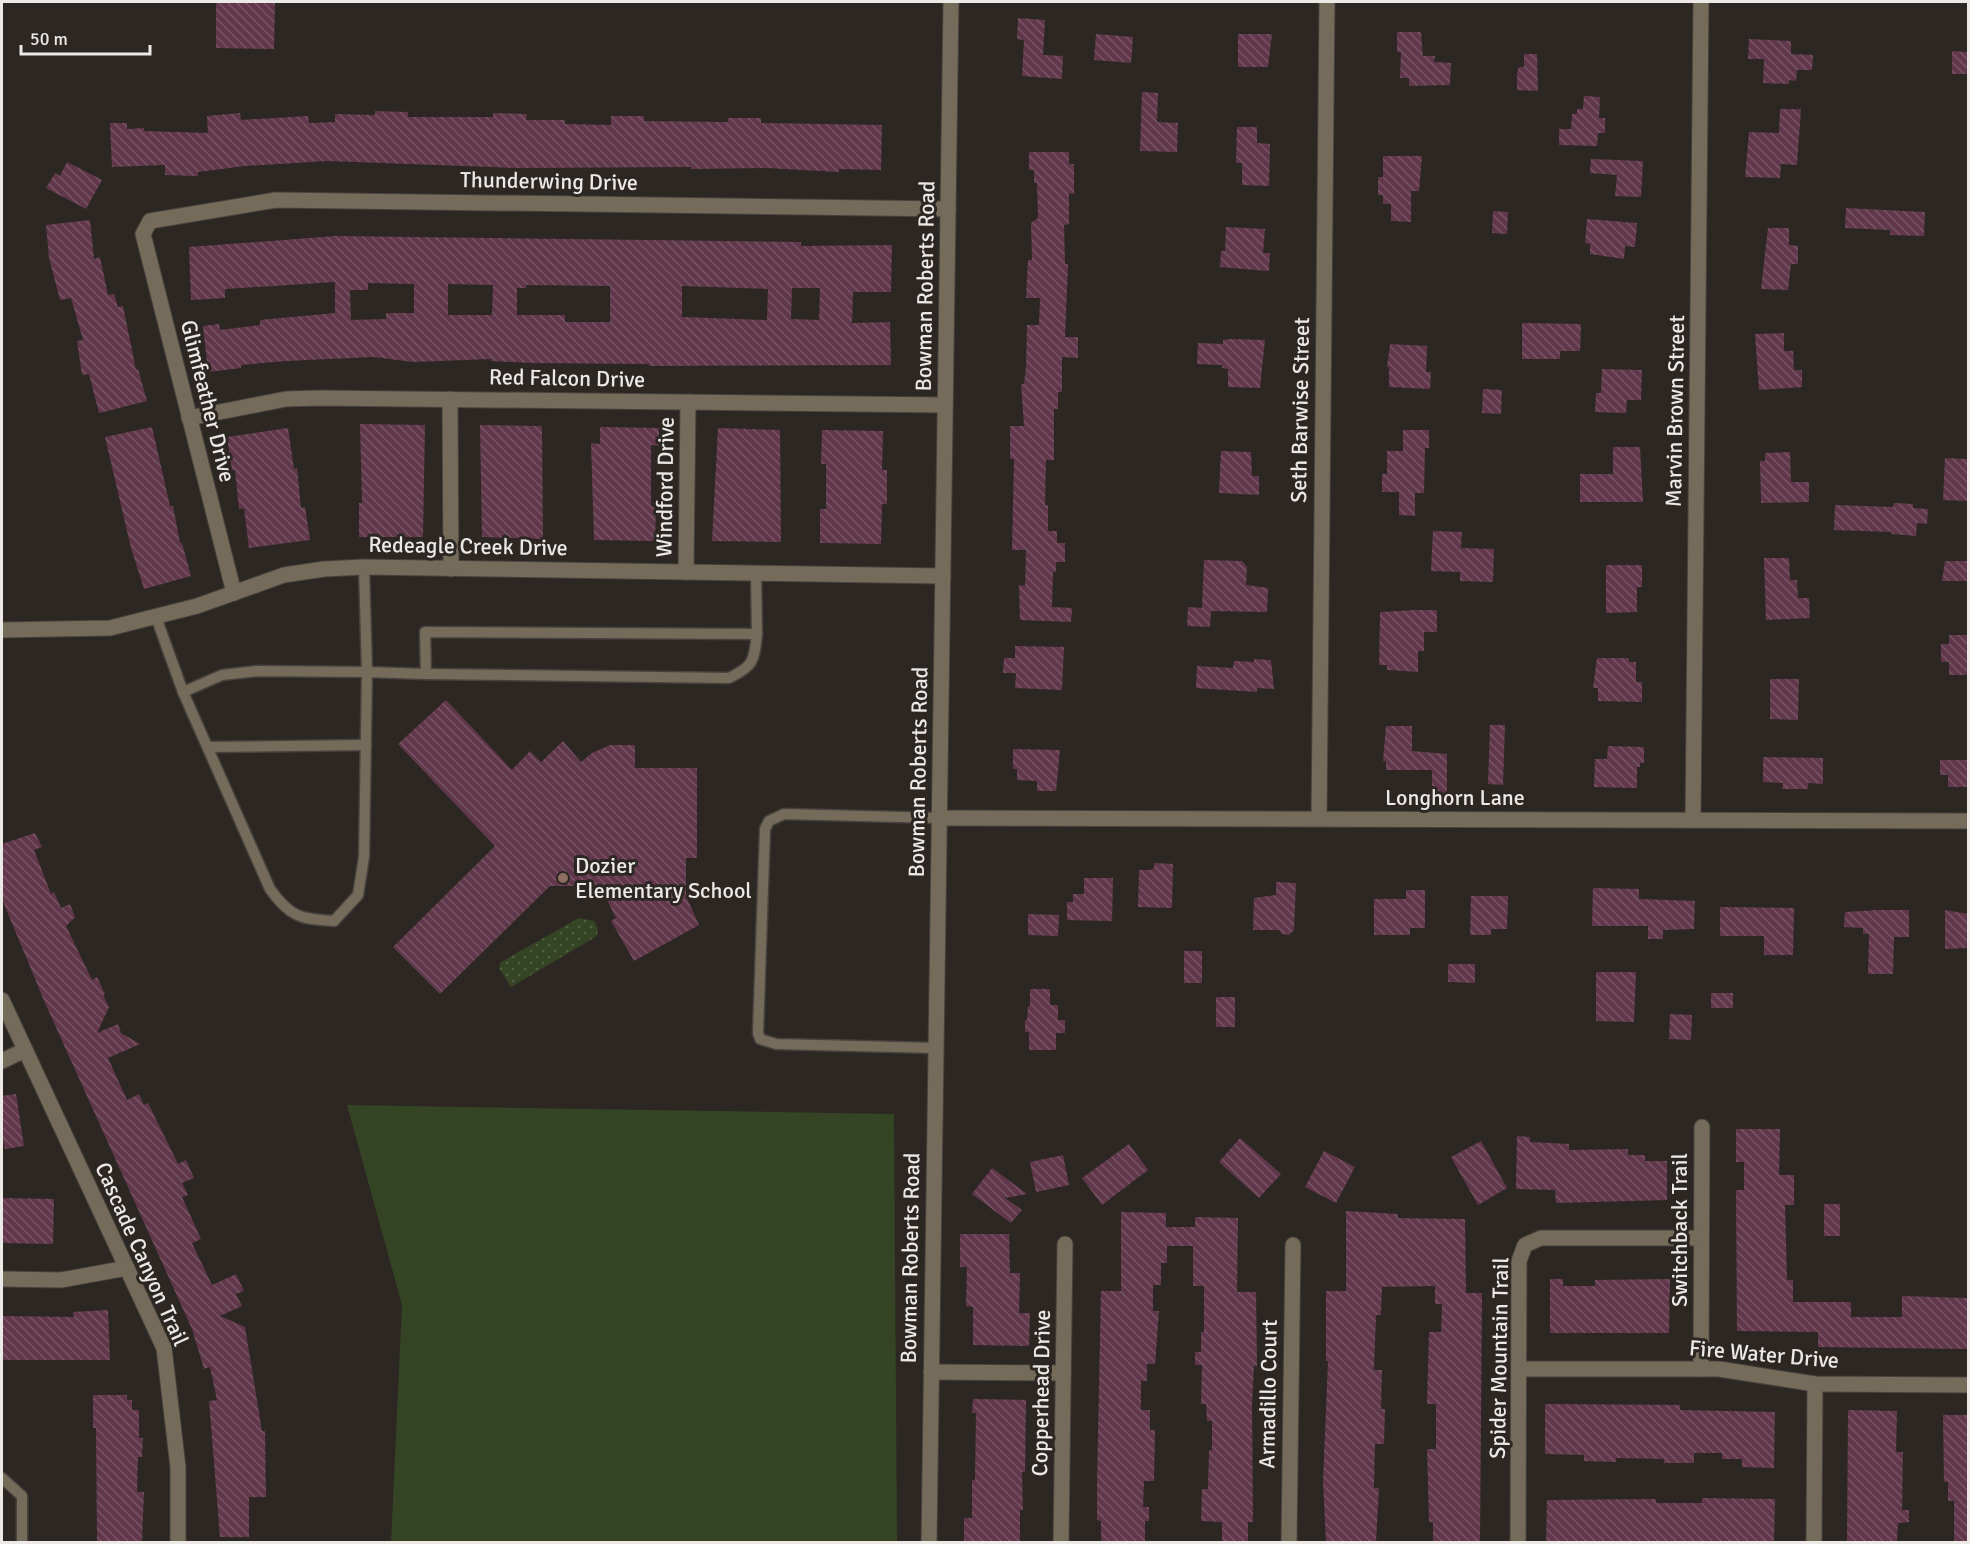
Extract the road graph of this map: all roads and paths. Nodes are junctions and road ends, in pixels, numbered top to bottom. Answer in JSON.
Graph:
{"nodes":[{"id":1,"x":951,"y":2,"type":"edge"},
{"id":2,"x":1327,"y":2,"type":"edge"},
{"id":3,"x":1701,"y":2,"type":"edge"},
{"id":4,"x":948,"y":209,"type":"junction"},
{"id":5,"x":150,"y":221,"type":"joint"},
{"id":6,"x":450,"y":399,"type":"junction"},
{"id":7,"x":688,"y":402,"type":"junction"},
{"id":8,"x":945,"y":405,"type":"junction"},
{"id":9,"x":189,"y":418,"type":"junction"},
{"id":10,"x":364,"y":567,"type":"junction"},
{"id":11,"x":451,"y":569,"type":"junction"},
{"id":12,"x":686,"y":572,"type":"junction"},
{"id":13,"x":756,"y":573,"type":"junction"},
{"id":14,"x":943,"y":576,"type":"junction"},
{"id":15,"x":234,"y":593,"type":"junction"},
{"id":16,"x":156,"y":617,"type":"junction"},
{"id":17,"x":2,"y":630,"type":"edge"},
{"id":18,"x":758,"y":634,"type":"junction"},
{"id":19,"x":367,"y":672,"type":"junction"},
{"id":20,"x":426,"y":674,"type":"junction"},
{"id":21,"x":183,"y":692,"type":"junction"},
{"id":22,"x":366,"y":745,"type":"junction"},
{"id":23,"x":208,"y":747,"type":"junction"},
{"id":24,"x":940,"y":818,"type":"junction"},
{"id":25,"x":1319,"y":819,"type":"junction"},
{"id":26,"x":1693,"y":820,"type":"junction"},
{"id":27,"x":1968,"y":821,"type":"edge"},
{"id":28,"x":2,"y":1000,"type":"edge"},
{"id":29,"x":936,"y":1048,"type":"junction"},
{"id":30,"x":25,"y":1050,"type":"junction"},
{"id":31,"x":2,"y":1061,"type":"edge"},
{"id":32,"x":1702,"y":1126,"type":"dead end"},
{"id":33,"x":1701,"y":1238,"type":"junction"},
{"id":34,"x":1065,"y":1244,"type":"dead end"},
{"id":35,"x":1293,"y":1245,"type":"dead end"},
{"id":36,"x":127,"y":1268,"type":"junction"},
{"id":37,"x":2,"y":1279,"type":"edge"},
{"id":38,"x":1519,"y":1369,"type":"junction"},
{"id":39,"x":1701,"y":1369,"type":"junction"},
{"id":40,"x":931,"y":1372,"type":"junction"},
{"id":41,"x":1063,"y":1373,"type":"junction"},
{"id":42,"x":1815,"y":1384,"type":"junction"},
{"id":43,"x":1968,"y":1385,"type":"edge"},
{"id":44,"x":2,"y":1478,"type":"edge"},
{"id":45,"x":22,"y":1542,"type":"edge"},
{"id":46,"x":178,"y":1542,"type":"edge"},
{"id":47,"x":929,"y":1542,"type":"edge"},
{"id":48,"x":1061,"y":1542,"type":"edge"},
{"id":49,"x":1289,"y":1542,"type":"edge"},
{"id":50,"x":1518,"y":1542,"type":"edge"},
{"id":51,"x":1814,"y":1542,"type":"edge"}],
"edges":[{"from":1,"to":4,"type":"street","name":"Bowman Roberts Road"},
{"from":2,"to":25,"type":"street","name":"Seth Barwise Street"},
{"from":3,"to":26,"type":"street","name":"Marvin Brown Street"},
{"from":4,"to":5,"type":"street","name":"Thunderwing Drive"},
{"from":4,"to":8,"type":"street","name":"Bowman Roberts Road"},
{"from":5,"to":9,"type":"street","name":"Glimfeather Drive"},
{"from":6,"to":7,"type":"street","name":"Red Falcon Drive"},
{"from":6,"to":9,"type":"street","name":"Red Falcon Drive"},
{"from":6,"to":11,"type":"street"},
{"from":7,"to":8,"type":"street","name":"Red Falcon Drive"},
{"from":7,"to":12,"type":"street","name":"Windford Drive"},
{"from":8,"to":14,"type":"street","name":"Bowman Roberts Road"},
{"from":9,"to":15,"type":"street","name":"Glimfeather Drive"},
{"from":10,"to":11,"type":"street","name":"Redeagle Creek Drive"},
{"from":10,"to":15,"type":"street","name":"Redeagle Creek Drive"},
{"from":10,"to":19,"type":"lane"},
{"from":11,"to":12,"type":"street","name":"Redeagle Creek Drive"},
{"from":12,"to":13,"type":"street","name":"Redeagle Creek Drive"},
{"from":13,"to":14,"type":"street","name":"Redeagle Creek Drive"},
{"from":13,"to":18,"type":"lane"},
{"from":14,"to":24,"type":"street","name":"Bowman Roberts Road"},
{"from":15,"to":16,"type":"street","name":"Redeagle Creek Drive"},
{"from":16,"to":17,"type":"street","name":"Redeagle Creek Drive"},
{"from":16,"to":21,"type":"lane"},
{"from":18,"to":20,"type":"lane"},
{"from":18,"to":20,"type":"lane"},
{"from":19,"to":20,"type":"lane"},
{"from":19,"to":21,"type":"lane"},
{"from":19,"to":22,"type":"lane"},
{"from":21,"to":23,"type":"lane"},
{"from":22,"to":23,"type":"lane"},
{"from":22,"to":23,"type":"lane"},
{"from":24,"to":25,"type":"street","name":"Longhorn Lane"},
{"from":24,"to":29,"type":"street","name":"Bowman Roberts Road"},
{"from":24,"to":29,"type":"lane"},
{"from":25,"to":26,"type":"street","name":"Longhorn Lane"},
{"from":26,"to":27,"type":"street","name":"Longhorn Lane"},
{"from":28,"to":30,"type":"street","name":"Cascade Canyon Trail"},
{"from":29,"to":40,"type":"street","name":"Bowman Roberts Road"},
{"from":30,"to":31,"type":"street"},
{"from":30,"to":36,"type":"street","name":"Cascade Canyon Trail"},
{"from":32,"to":33,"type":"street","name":"Switchback Trail"},
{"from":33,"to":38,"type":"street","name":"Spider Mountain Trail"},
{"from":33,"to":39,"type":"street","name":"Switchback Trail"},
{"from":34,"to":41,"type":"street","name":"Copperhead Drive"},
{"from":35,"to":49,"type":"street","name":"Armadillo Court"},
{"from":36,"to":37,"type":"street"},
{"from":36,"to":46,"type":"street","name":"Cascade Canyon Trail"},
{"from":38,"to":39,"type":"street","name":"Fire Water Drive"},
{"from":38,"to":50,"type":"street","name":"Spider Mountain Trail"},
{"from":39,"to":42,"type":"street","name":"Fire Water Drive"},
{"from":40,"to":41,"type":"street"},
{"from":40,"to":47,"type":"street","name":"Bowman Roberts Road"},
{"from":41,"to":48,"type":"street","name":"Copperhead Drive"},
{"from":42,"to":43,"type":"street","name":"Fire Water Drive"},
{"from":42,"to":51,"type":"street"},
{"from":44,"to":45,"type":"lane"}]}
